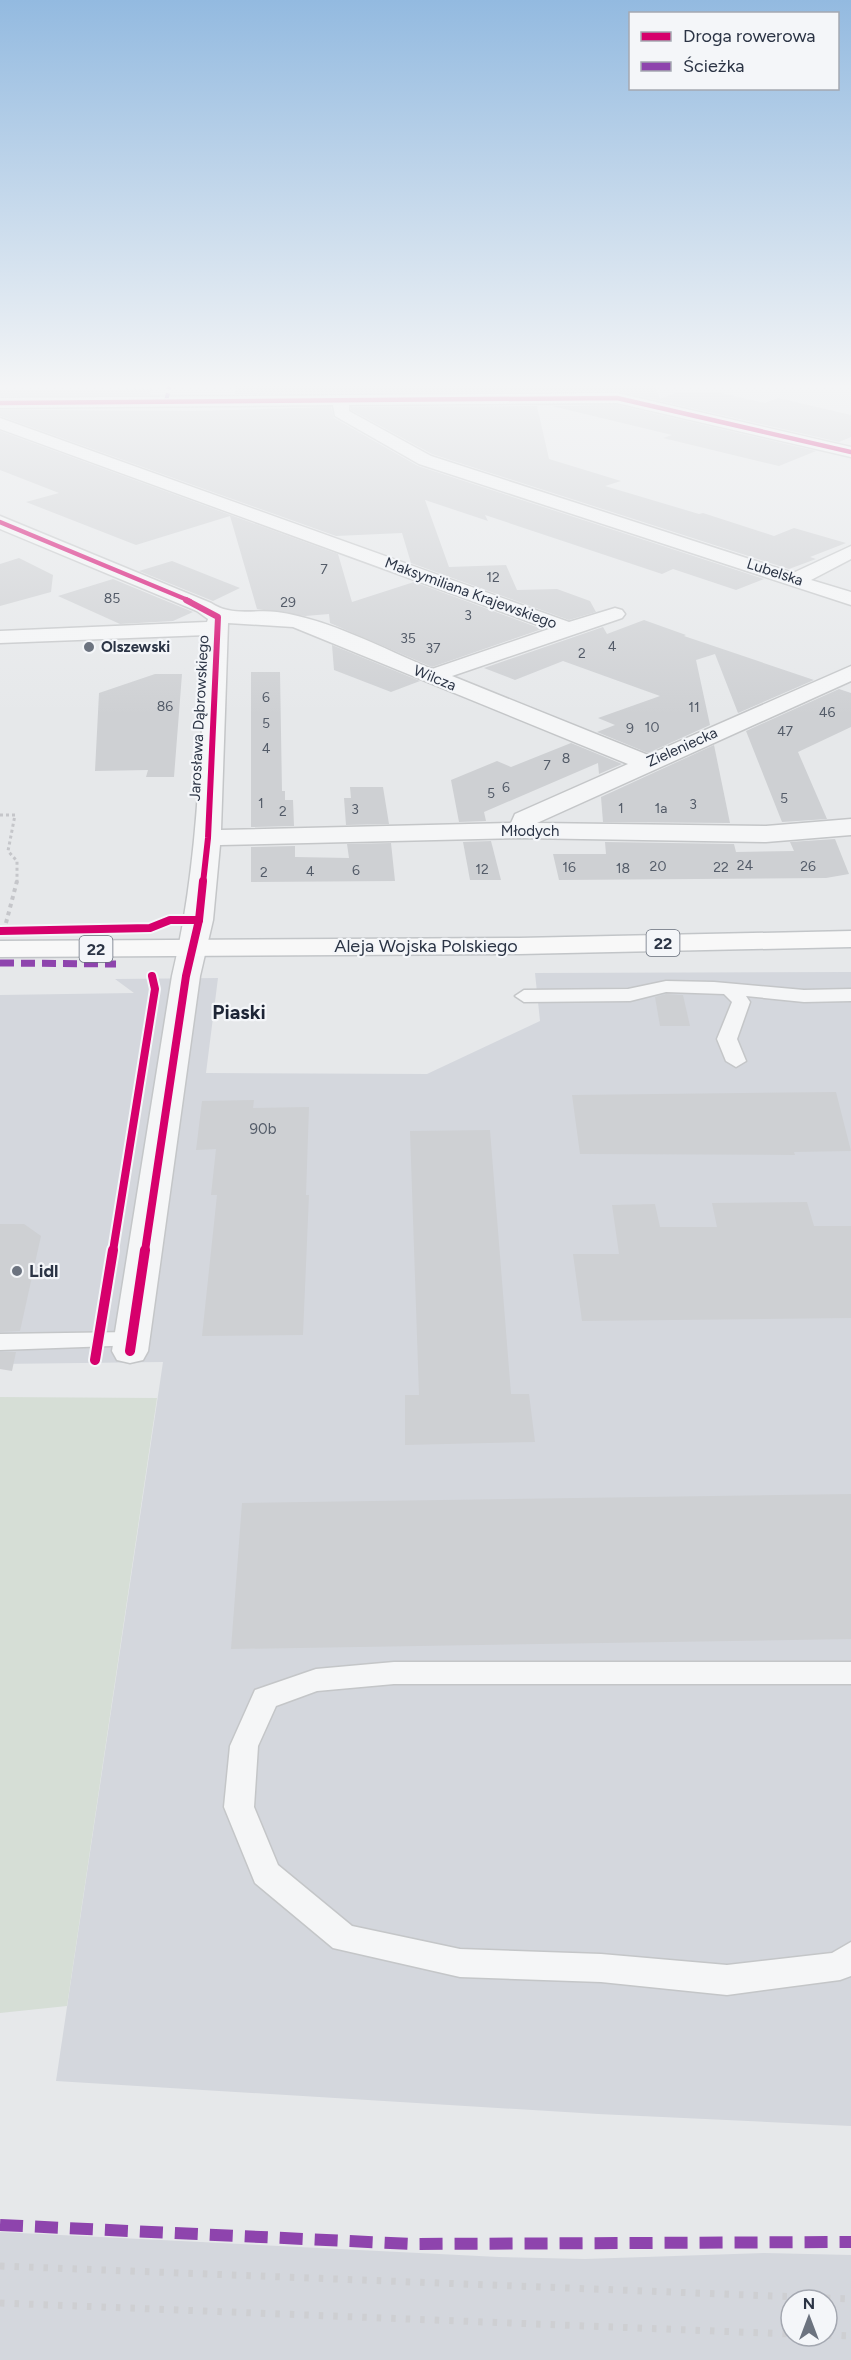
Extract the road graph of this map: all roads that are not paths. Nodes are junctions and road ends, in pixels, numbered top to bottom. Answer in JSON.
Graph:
{"nodes":[{"id":1,"x":199,"y":495,"type":"edge"},
{"id":2,"x":535,"y":495,"type":"edge"},
{"id":3,"x":0,"y":522,"type":"edge"},
{"id":4,"x":851,"y":552,"type":"edge"},
{"id":5,"x":797,"y":579,"type":"junction"},
{"id":6,"x":851,"y":599,"type":"edge"},
{"id":7,"x":615,"y":614,"type":"dead end"},
{"id":8,"x":219,"y":623,"type":"junction"},
{"id":9,"x":569,"y":629,"type":"junction"},
{"id":10,"x":0,"y":637,"type":"edge"},
{"id":11,"x":851,"y":674,"type":"edge"},
{"id":12,"x":432,"y":676,"type":"junction"},
{"id":13,"x":647,"y":763,"type":"junction"},
{"id":14,"x":851,"y":827,"type":"edge"},
{"id":15,"x":522,"y":830,"type":"junction"},
{"id":16,"x":208,"y":838,"type":"junction"},
{"id":17,"x":851,"y":939,"type":"edge"},
{"id":18,"x":192,"y":948,"type":"junction"},
{"id":19,"x":0,"y":949,"type":"edge"},
{"id":20,"x":730,"y":989,"type":"junction"},
{"id":21,"x":851,"y":995,"type":"edge"},
{"id":22,"x":524,"y":996,"type":"dead end"},
{"id":23,"x":735,"y":1061,"type":"dead end"},
{"id":24,"x":0,"y":1342,"type":"edge"},
{"id":25,"x":131,"y":1346,"type":"joint"},
{"id":26,"x":851,"y":1672,"type":"edge"},
{"id":27,"x":851,"y":1956,"type":"edge"}],
"edges":[{"from":1,"to":9,"type":"street","name":"Maksymiliana Krajewskiego"},
{"from":2,"to":5,"type":"street","name":"Lubelska"},
{"from":3,"to":8,"type":"street","name":"Jarosława Dąbrowskiego"},
{"from":4,"to":5,"type":"street"},
{"from":5,"to":6,"type":"street","name":"Lubelska"},
{"from":7,"to":9,"type":"street","name":"Maksymiliana Krajewskiego"},
{"from":8,"to":10,"type":"street","name":"Wilcza"},
{"from":8,"to":12,"type":"street","name":"Wilcza"},
{"from":8,"to":16,"type":"street","name":"Jarosława Dąbrowskiego"},
{"from":9,"to":12,"type":"street","name":"Maksymiliana Krajewskiego"},
{"from":11,"to":13,"type":"street","name":"Zieleniecka"},
{"from":12,"to":13,"type":"street","name":"Wilcza"},
{"from":13,"to":15,"type":"street","name":"Zieleniecka"},
{"from":14,"to":15,"type":"street","name":"Młodych"},
{"from":15,"to":16,"type":"street","name":"Młodych"},
{"from":16,"to":18,"type":"street","name":"Jarosława Dąbrowskiego"},
{"from":17,"to":18,"type":"main road","name":"Aleja Wojska Polskiego","number":"22"},
{"from":18,"to":19,"type":"main road","name":"Aleja Wojska Polskiego","number":"22"},
{"from":18,"to":25,"type":"street","name":"Jarosława Dąbrowskiego"},
{"from":20,"to":21,"type":"lane"},
{"from":20,"to":22,"type":"lane"},
{"from":20,"to":23,"type":"lane"},
{"from":24,"to":25,"type":"lane"},
{"from":26,"to":27,"type":"lane"}]}
